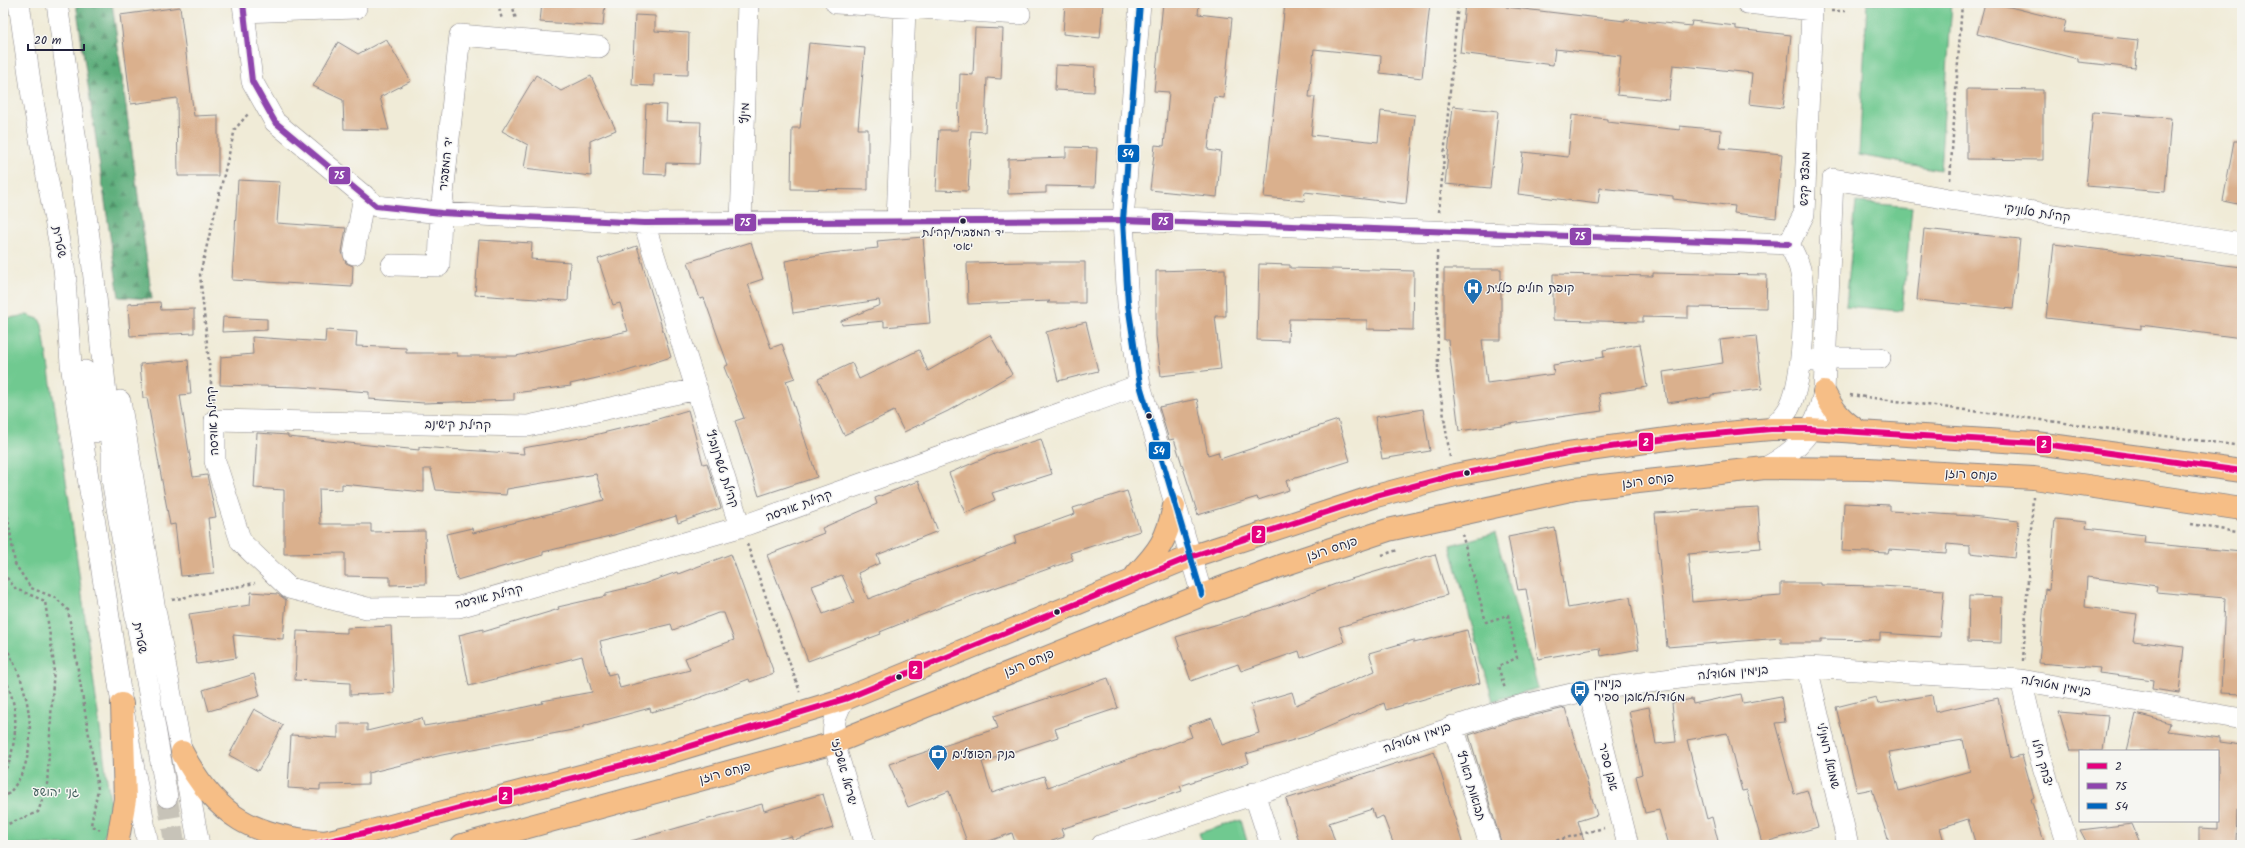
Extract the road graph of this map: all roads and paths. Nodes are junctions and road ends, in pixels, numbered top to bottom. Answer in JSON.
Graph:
{"nodes":[{"id":1,"x":19,"y":3,"type":"edge"},
{"id":2,"x":58,"y":3,"type":"edge"},
{"id":3,"x":748,"y":3,"type":"edge"},
{"id":4,"x":836,"y":3,"type":"edge"},
{"id":5,"x":1140,"y":3,"type":"edge"},
{"id":6,"x":1747,"y":3,"type":"edge"},
{"id":7,"x":1962,"y":3,"type":"edge"},
{"id":8,"x":243,"y":8,"type":"edge"},
{"id":9,"x":356,"y":8,"type":"dead end"},
{"id":10,"x":905,"y":8,"type":"junction"},
{"id":11,"x":1020,"y":14,"type":"dead end"},
{"id":12,"x":599,"y":47,"type":"dead end"},
{"id":13,"x":263,"y":100,"type":"junction"},
{"id":14,"x":364,"y":195,"type":"junction"},
{"id":15,"x":1949,"y":199,"type":"junction"},
{"id":16,"x":441,"y":213,"type":"junction"},
{"id":17,"x":1123,"y":220,"type":"junction"},
{"id":18,"x":897,"y":222,"type":"junction"},
{"id":19,"x":741,"y":223,"type":"junction"},
{"id":20,"x":644,"y":224,"type":"junction"},
{"id":21,"x":1789,"y":244,"type":"junction"},
{"id":22,"x":2242,"y":244,"type":"edge"},
{"id":23,"x":354,"y":254,"type":"dead end"},
{"id":24,"x":92,"y":259,"type":"junction"},
{"id":25,"x":392,"y":265,"type":"dead end"},
{"id":26,"x":64,"y":266,"type":"junction"},
{"id":27,"x":1825,"y":358,"type":"junction"},
{"id":28,"x":1880,"y":358,"type":"dead end"},
{"id":29,"x":1800,"y":369,"type":"junction"},
{"id":30,"x":1140,"y":385,"type":"junction"},
{"id":31,"x":696,"y":389,"type":"junction"},
{"id":32,"x":1824,"y":392,"type":"junction"},
{"id":33,"x":215,"y":420,"type":"junction"},
{"id":34,"x":1771,"y":429,"type":"junction"},
{"id":35,"x":1810,"y":429,"type":"junction"},
{"id":36,"x":1861,"y":432,"type":"junction"},
{"id":37,"x":2242,"y":446,"type":"edge"},
{"id":38,"x":1765,"y":468,"type":"junction"},
{"id":39,"x":2242,"y":471,"type":"edge"},
{"id":40,"x":112,"y":478,"type":"junction"},
{"id":41,"x":2034,"y":478,"type":"junction"},
{"id":42,"x":3,"y":486,"type":"edge"},
{"id":43,"x":1174,"y":506,"type":"junction"},
{"id":44,"x":2242,"y":509,"type":"edge"},
{"id":45,"x":2191,"y":524,"type":"dead end"},
{"id":46,"x":740,"y":527,"type":"junction"},
{"id":47,"x":1461,"y":532,"type":"dead end"},
{"id":48,"x":2242,"y":532,"type":"edge"},
{"id":49,"x":1190,"y":556,"type":"junction"},
{"id":50,"x":3,"y":573,"type":"edge"},
{"id":51,"x":277,"y":577,"type":"junction"},
{"id":52,"x":1132,"y":579,"type":"junction"},
{"id":53,"x":1202,"y":595,"type":"junction"},
{"id":54,"x":154,"y":604,"type":"junction"},
{"id":55,"x":3,"y":641,"type":"edge"},
{"id":56,"x":1808,"y":667,"type":"junction"},
{"id":57,"x":3,"y":673,"type":"edge"},
{"id":58,"x":2021,"y":680,"type":"junction"},
{"id":59,"x":1589,"y":690,"type":"junction"},
{"id":60,"x":845,"y":699,"type":"junction"},
{"id":61,"x":122,"y":704,"type":"junction"},
{"id":62,"x":1511,"y":708,"type":"junction"},
{"id":63,"x":807,"y":711,"type":"junction"},
{"id":64,"x":2242,"y":719,"type":"edge"},
{"id":65,"x":1453,"y":726,"type":"junction"},
{"id":66,"x":834,"y":743,"type":"junction"},
{"id":67,"x":182,"y":752,"type":"junction"},
{"id":68,"x":3,"y":772,"type":"edge"},
{"id":69,"x":1254,"y":793,"type":"junction"},
{"id":70,"x":167,"y":797,"type":"tunnel mouth"},
{"id":71,"x":3,"y":798,"type":"edge"},
{"id":72,"x":1622,"y":824,"type":"junction"},
{"id":73,"x":3,"y":826,"type":"edge"},
{"id":74,"x":110,"y":838,"type":"edge"},
{"id":75,"x":318,"y":844,"type":"edge"},
{"id":76,"x":148,"y":845,"type":"edge"},
{"id":77,"x":199,"y":845,"type":"edge"},
{"id":78,"x":462,"y":845,"type":"edge"},
{"id":79,"x":865,"y":845,"type":"edge"},
{"id":80,"x":1102,"y":845,"type":"edge"},
{"id":81,"x":1271,"y":845,"type":"edge"},
{"id":82,"x":1490,"y":845,"type":"edge"},
{"id":83,"x":1539,"y":845,"type":"edge"},
{"id":84,"x":1628,"y":845,"type":"edge"},
{"id":85,"x":1848,"y":845,"type":"edge"},
{"id":86,"x":2068,"y":845,"type":"edge"}],
"edges":[{"from":1,"to":26,"type":"street","name":"שטרית"},
{"from":2,"to":24,"type":"street","name":"שטרית"},
{"from":3,"to":19,"type":"street","name":"מינץ"},
{"from":4,"to":10,"type":"street"},
{"from":5,"to":17,"type":"street"},
{"from":6,"to":21,"type":"street","name":"מבצע קדש"},
{"from":7,"to":15,"type":"path"},
{"from":8,"to":9,"type":"street"},
{"from":8,"to":13,"type":"street"},
{"from":10,"to":11,"type":"street"},
{"from":10,"to":18,"type":"street"},
{"from":12,"to":16,"type":"street","name":"יד המעביר"},
{"from":13,"to":14,"type":"street"},
{"from":13,"to":33,"type":"path","name":"קהילת אודסה"},
{"from":14,"to":16,"type":"street"},
{"from":14,"to":23,"type":"street"},
{"from":15,"to":22,"type":"street","name":"קהילת סלוניקי"},
{"from":15,"to":27,"type":"street","name":"קהילת סלוניקי"},
{"from":16,"to":20,"type":"street"},
{"from":16,"to":25,"type":"street"},
{"from":17,"to":18,"type":"street"},
{"from":17,"to":21,"type":"street"},
{"from":17,"to":30,"type":"street"},
{"from":18,"to":19,"type":"street"},
{"from":19,"to":20,"type":"street"},
{"from":20,"to":31,"type":"street","name":"קהילת טשרנוביץ"},
{"from":21,"to":29,"type":"street"},
{"from":24,"to":40,"type":"street","name":"שטרית"},
{"from":24,"to":54,"type":"street"},
{"from":26,"to":40,"type":"street","name":"שטרית"},
{"from":26,"to":61,"type":"street"},
{"from":27,"to":28,"type":"street"},
{"from":27,"to":29,"type":"street"},
{"from":27,"to":32,"type":"street"},
{"from":29,"to":34,"type":"street"},
{"from":30,"to":43,"type":"street"},
{"from":30,"to":46,"type":"street","name":"קהילת אודסה"},
{"from":31,"to":33,"type":"street","name":"קהילת קישינב"},
{"from":31,"to":46,"type":"street","name":"קהילת טשרנוביץ"},
{"from":32,"to":35,"type":"street"},
{"from":32,"to":36,"type":"main road"},
{"from":32,"to":37,"type":"path"},
{"from":33,"to":51,"type":"street","name":"קהילת אודסה"},
{"from":34,"to":35,"type":"main road"},
{"from":34,"to":49,"type":"main road"},
{"from":35,"to":36,"type":"main road"},
{"from":35,"to":38,"type":"street"},
{"from":36,"to":39,"type":"main road"},
{"from":38,"to":41,"type":"main road","name":"פנחס רוזן"},
{"from":38,"to":53,"type":"main road","name":"פנחס רוזן"},
{"from":40,"to":70,"type":"street","name":"שטרית"},
{"from":41,"to":44,"type":"main road","name":"פנחס רוזן"},
{"from":41,"to":58,"type":"path"},
{"from":42,"to":74,"type":"path"},
{"from":43,"to":49,"type":"street"},
{"from":43,"to":52,"type":"main road"},
{"from":45,"to":48,"type":"path"},
{"from":46,"to":51,"type":"street","name":"קהילת אודסה"},
{"from":46,"to":63,"type":"path"},
{"from":47,"to":62,"type":"path"},
{"from":49,"to":52,"type":"main road"},
{"from":49,"to":53,"type":"street"},
{"from":50,"to":73,"type":"path"},
{"from":51,"to":54,"type":"path"},
{"from":52,"to":60,"type":"main road"},
{"from":53,"to":66,"type":"main road","name":"פנחס רוזן"},
{"from":54,"to":67,"type":"street"},
{"from":55,"to":71,"type":"path"},
{"from":56,"to":58,"type":"street","name":"בנימין מטודלה"},
{"from":56,"to":59,"type":"street","name":"בנימין מטודלה"},
{"from":56,"to":85,"type":"street","name":"שמואל רומנילי"},
{"from":57,"to":68,"type":"path"},
{"from":58,"to":64,"type":"street","name":"בנימין מטודלה"},
{"from":58,"to":86,"type":"street","name":"יצחק חילו"},
{"from":59,"to":62,"type":"street","name":"בנימין מטודלה"},
{"from":59,"to":72,"type":"street","name":"אבן ספיר"},
{"from":60,"to":63,"type":"main road"},
{"from":60,"to":66,"type":"street","name":"ישראל אשכנזי"},
{"from":61,"to":74,"type":"main road"},
{"from":61,"to":76,"type":"street"},
{"from":62,"to":65,"type":"street","name":"בנימין מטודלה"},
{"from":63,"to":75,"type":"main road"},
{"from":65,"to":69,"type":"street","name":"בנימין מטודלה"},
{"from":65,"to":82,"type":"street","name":"תבואות הארץ"},
{"from":66,"to":78,"type":"main road","name":"פנחס רוזן"},
{"from":66,"to":79,"type":"street","name":"ישראל אשכנזי"},
{"from":67,"to":75,"type":"main road"},
{"from":67,"to":77,"type":"street"},
{"from":69,"to":80,"type":"street","name":"בנימין מטודלה"},
{"from":69,"to":81,"type":"street"},
{"from":72,"to":83,"type":"path"},
{"from":72,"to":84,"type":"street","name":"אבן ספיר"}]}
